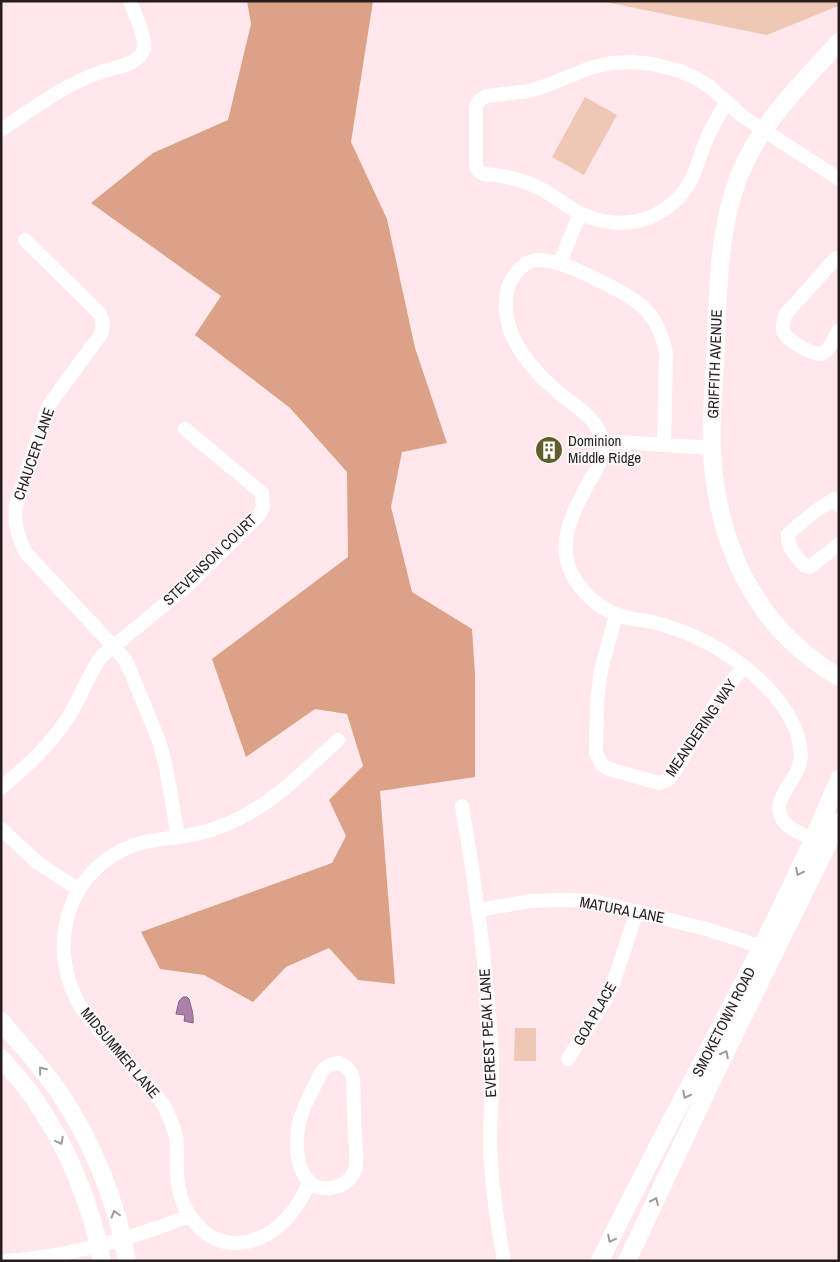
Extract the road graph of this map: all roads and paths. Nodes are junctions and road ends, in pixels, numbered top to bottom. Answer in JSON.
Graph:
{"nodes":[{"id":1,"x":130,"y":1,"type":"edge"},
{"id":2,"x":839,"y":42,"type":"edge"},
{"id":3,"x":727,"y":102,"type":"junction"},
{"id":4,"x":1,"y":130,"type":"edge"},
{"id":5,"x":764,"y":130,"type":"junction"},
{"id":6,"x":839,"y":179,"type":"edge"},
{"id":7,"x":580,"y":213,"type":"junction"},
{"id":8,"x":25,"y":240,"type":"dead end"},
{"id":9,"x":838,"y":258,"type":"edge"},
{"id":10,"x":560,"y":263,"type":"junction"},
{"id":11,"x":839,"y":330,"type":"edge"},
{"id":12,"x":185,"y":429,"type":"dead end"},
{"id":13,"x":602,"y":441,"type":"junction"},
{"id":14,"x":664,"y":445,"type":"junction"},
{"id":15,"x":712,"y":448,"type":"junction"},
{"id":16,"x":837,"y":500,"type":"edge"},
{"id":17,"x":839,"y":544,"type":"edge"},
{"id":18,"x":616,"y":615,"type":"junction"},
{"id":19,"x":113,"y":646,"type":"junction"},
{"id":20,"x":744,"y":667,"type":"junction"},
{"id":21,"x":839,"y":677,"type":"edge"},
{"id":22,"x":338,"y":740,"type":"dead end"},
{"id":23,"x":839,"y":779,"type":"edge"},
{"id":24,"x":1,"y":788,"type":"edge"},
{"id":25,"x":462,"y":806,"type":"dead end"},
{"id":26,"x":839,"y":821,"type":"edge"},
{"id":27,"x":1,"y":829,"type":"edge"},
{"id":28,"x":178,"y":837,"type":"junction"},
{"id":29,"x":814,"y":840,"type":"junction"},
{"id":30,"x":78,"y":889,"type":"junction"},
{"id":31,"x":479,"y":910,"type":"junction"},
{"id":32,"x":637,"y":911,"type":"junction"},
{"id":33,"x":762,"y":947,"type":"junction"},
{"id":34,"x":1,"y":1021,"type":"edge"},
{"id":35,"x":1,"y":1058,"type":"edge"},
{"id":36,"x":568,"y":1059,"type":"dead end"},
{"id":37,"x":310,"y":1182,"type":"junction"},
{"id":38,"x":189,"y":1216,"type":"junction"},
{"id":39,"x":122,"y":1240,"type":"junction"},
{"id":40,"x":101,"y":1253,"type":"edge"},
{"id":41,"x":7,"y":1261,"type":"edge"},
{"id":42,"x":126,"y":1261,"type":"edge"},
{"id":43,"x":504,"y":1261,"type":"edge"},
{"id":44,"x":600,"y":1261,"type":"edge"},
{"id":45,"x":627,"y":1261,"type":"edge"}],
"edges":[{"from":1,"to":4,"type":"street"},
{"from":2,"to":5,"type":"street","name":"GRIFFITH AVENUE"},
{"from":3,"to":5,"type":"street"},
{"from":3,"to":7,"type":"street"},
{"from":3,"to":7,"type":"street"},
{"from":5,"to":6,"type":"street"},
{"from":5,"to":15,"type":"street","name":"GRIFFITH AVENUE"},
{"from":7,"to":10,"type":"street"},
{"from":8,"to":19,"type":"street","name":"CHAUCER LANE"},
{"from":9,"to":11,"type":"street"},
{"from":10,"to":13,"type":"street"},
{"from":10,"to":14,"type":"street"},
{"from":12,"to":19,"type":"street","name":"STEVENSON COURT"},
{"from":13,"to":14,"type":"street"},
{"from":13,"to":18,"type":"street"},
{"from":14,"to":15,"type":"street"},
{"from":15,"to":21,"type":"street","name":"GRIFFITH AVENUE"},
{"from":16,"to":17,"type":"street"},
{"from":18,"to":20,"type":"street"},
{"from":18,"to":20,"type":"street","name":"MEANDERING WAY"},
{"from":19,"to":24,"type":"street"},
{"from":19,"to":28,"type":"street","name":"CHAUCER LANE"},
{"from":20,"to":29,"type":"street"},
{"from":22,"to":28,"type":"street","name":"MIDSUMMER LANE"},
{"from":23,"to":29,"type":"street","name":"SMOKETOWN ROAD"},
{"from":25,"to":31,"type":"street","name":"EVEREST PEAK LANE"},
{"from":45,"to":26,"type":"street","name":"SMOKETOWN ROAD","one_way":true},
{"from":27,"to":30,"type":"street"},
{"from":28,"to":30,"type":"street","name":"MIDSUMMER LANE"},
{"from":29,"to":33,"type":"street","name":"SMOKETOWN ROAD","one_way":true},
{"from":30,"to":38,"type":"street","name":"MIDSUMMER LANE"},
{"from":31,"to":32,"type":"street","name":"MATURA LANE"},
{"from":31,"to":43,"type":"street","name":"EVEREST PEAK LANE"},
{"from":32,"to":33,"type":"street","name":"MATURA LANE"},
{"from":32,"to":36,"type":"street","name":"GOA PLACE"},
{"from":33,"to":44,"type":"street","name":"SMOKETOWN ROAD","one_way":true},
{"from":39,"to":34,"type":"street","one_way":true},
{"from":35,"to":40,"type":"street","one_way":true},
{"from":37,"to":37,"type":"street"},
{"from":37,"to":38,"type":"street","name":"MIDSUMMER LANE"},
{"from":38,"to":39,"type":"street"},
{"from":39,"to":40,"type":"street"},
{"from":39,"to":42,"type":"street"},
{"from":40,"to":41,"type":"street"}]}
